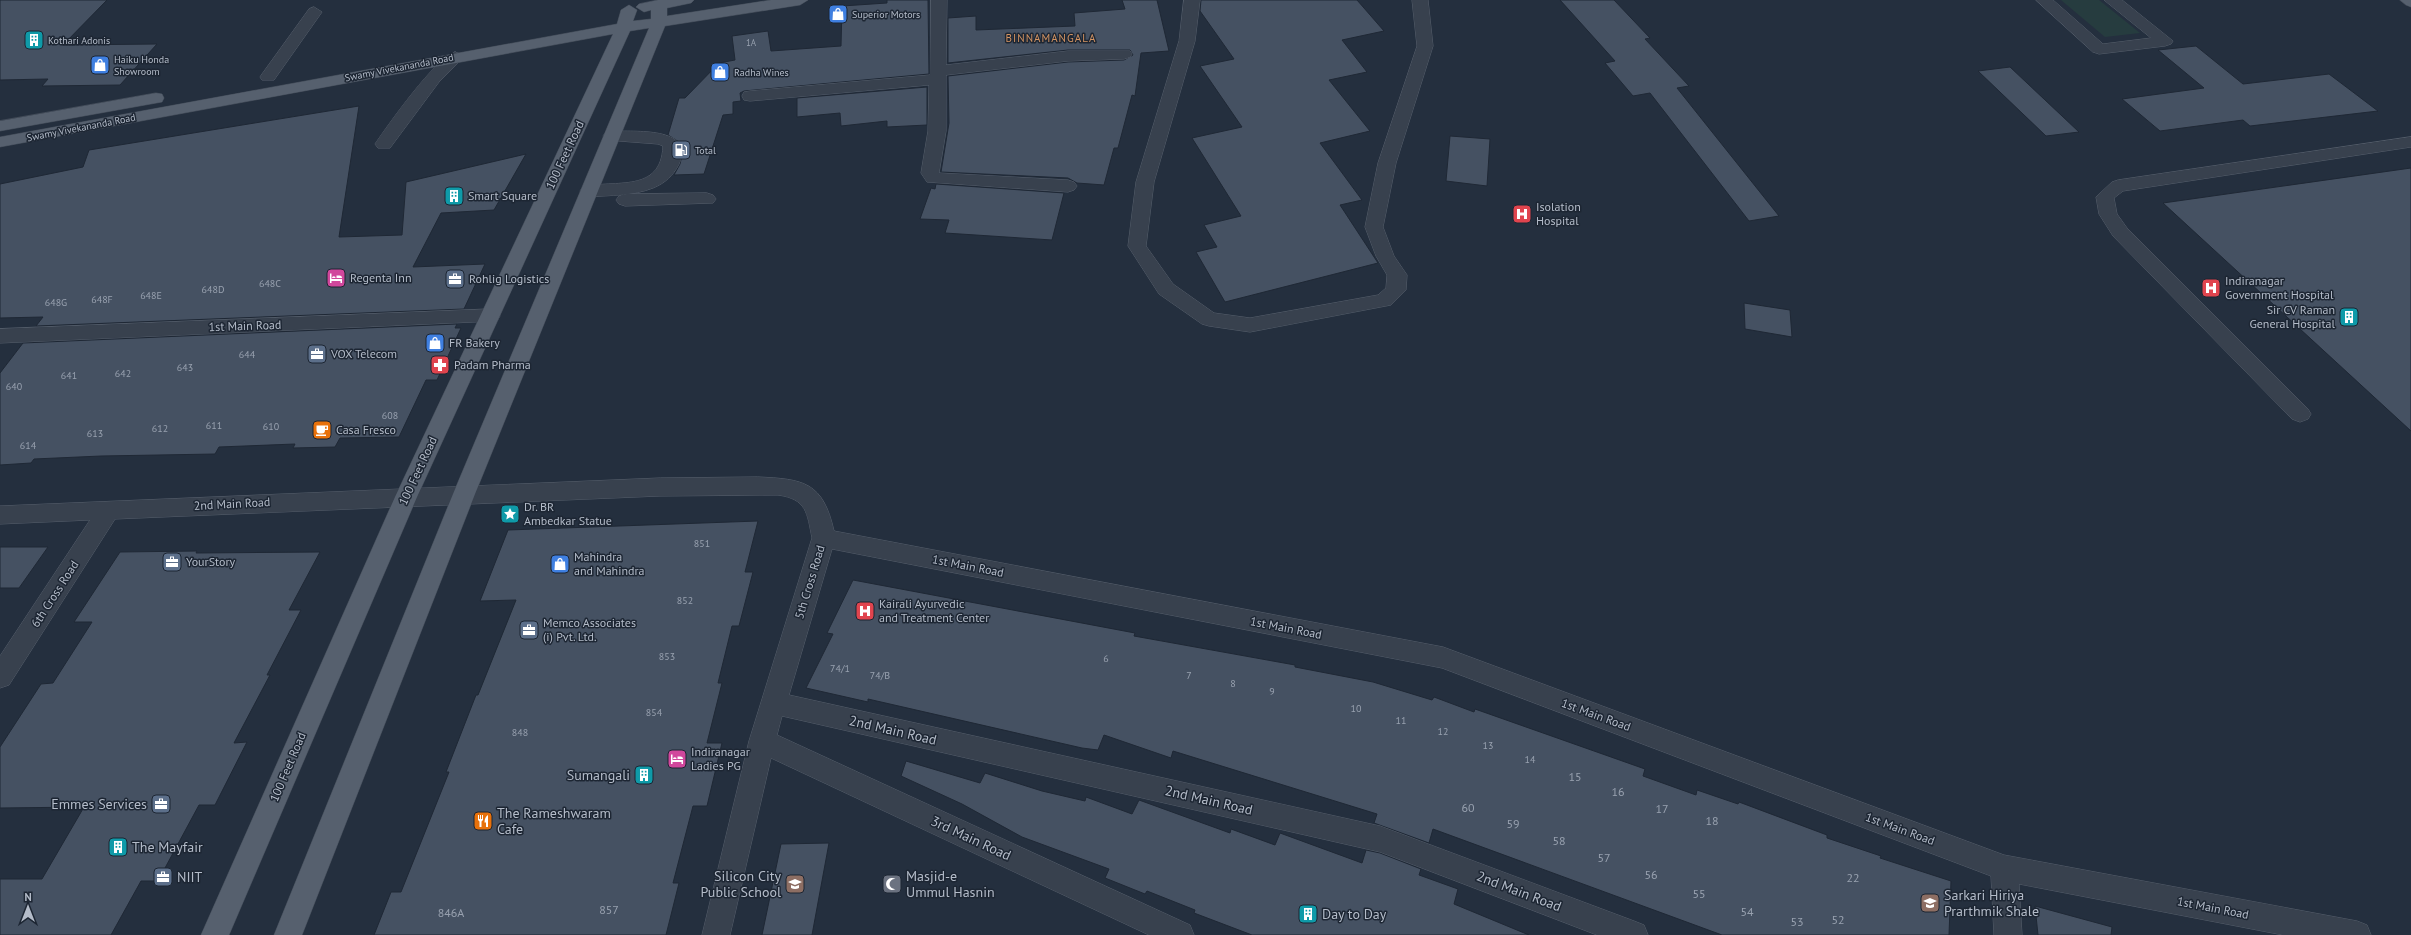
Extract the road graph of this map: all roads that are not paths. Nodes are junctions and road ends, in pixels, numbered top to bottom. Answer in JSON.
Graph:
{"nodes":[{"id":1,"x":686,"y":0,"type":"edge"},
{"id":2,"x":800,"y":0,"type":"edge"},
{"id":3,"x":939,"y":0,"type":"edge"},
{"id":4,"x":1192,"y":0,"type":"edge"},
{"id":5,"x":1420,"y":0,"type":"edge"},
{"id":6,"x":2044,"y":0,"type":"edge"},
{"id":7,"x":2112,"y":0,"type":"edge"},
{"id":8,"x":2408,"y":0,"type":"edge"},
{"id":9,"x":2411,"y":2,"type":"edge"},
{"id":10,"x":314,"y":12,"type":"dead end"},
{"id":11,"x":659,"y":14,"type":"junction"},
{"id":12,"x":626,"y":19,"type":"junction"},
{"id":13,"x":1124,"y":54,"type":"dead end"},
{"id":14,"x":455,"y":57,"type":"junction"},
{"id":15,"x":938,"y":75,"type":"junction"},
{"id":16,"x":268,"y":77,"type":"junction"},
{"id":17,"x":750,"y":96,"type":"dead end"},
{"id":18,"x":0,"y":126,"type":"edge"},
{"id":19,"x":612,"y":136,"type":"junction"},
{"id":20,"x":0,"y":142,"type":"edge"},
{"id":21,"x":2411,"y":142,"type":"edge"},
{"id":22,"x":384,"y":144,"type":"dead end"},
{"id":23,"x":1068,"y":186,"type":"dead end"},
{"id":24,"x":588,"y":196,"type":"junction"},
{"id":25,"x":707,"y":199,"type":"dead end"},
{"id":26,"x":490,"y":316,"type":"junction"},
{"id":27,"x":0,"y":336,"type":"edge"},
{"id":28,"x":2300,"y":414,"type":"dead end"},
{"id":29,"x":464,"y":494,"type":"junction"},
{"id":30,"x":406,"y":497,"type":"junction"},
{"id":31,"x":109,"y":510,"type":"junction"},
{"id":32,"x":0,"y":515,"type":"edge"},
{"id":33,"x":824,"y":538,"type":"junction"},
{"id":34,"x":0,"y":677,"type":"edge"},
{"id":35,"x":773,"y":703,"type":"junction"},
{"id":36,"x":762,"y":741,"type":"junction"},
{"id":37,"x":2004,"y":868,"type":"junction"},
{"id":38,"x":215,"y":935,"type":"edge"},
{"id":39,"x":288,"y":935,"type":"edge"},
{"id":40,"x":716,"y":935,"type":"edge"},
{"id":41,"x":1180,"y":935,"type":"edge"},
{"id":42,"x":1634,"y":935,"type":"edge"},
{"id":43,"x":2008,"y":935,"type":"edge"},
{"id":44,"x":2357,"y":935,"type":"edge"}],
"edges":[{"from":1,"to":11,"type":"main road","name":"Swamy Vivekananda Road"},
{"from":2,"to":11,"type":"main road","name":"Swamy Vivekananda Road"},
{"from":3,"to":15,"type":"street"},
{"from":4,"to":5,"type":"street"},
{"from":6,"to":7,"type":"street"},
{"from":8,"to":9,"type":"main road"},
{"from":10,"to":16,"type":"street"},
{"from":11,"to":12,"type":"main road","name":"Swamy Vivekananda Road"},
{"from":11,"to":19,"type":"main road"},
{"from":12,"to":14,"type":"main road","name":"Swamy Vivekananda Road"},
{"from":12,"to":16,"type":"main road","name":"Swamy Vivekananda Road"},
{"from":12,"to":26,"type":"main road","name":"100 Feet Road"},
{"from":13,"to":15,"type":"street"},
{"from":14,"to":20,"type":"main road","name":"Swamy Vivekananda Road"},
{"from":14,"to":22,"type":"street"},
{"from":15,"to":17,"type":"street"},
{"from":15,"to":23,"type":"street"},
{"from":16,"to":18,"type":"main road","name":"Swamy Vivekananda Road"},
{"from":19,"to":24,"type":"main road"},
{"from":19,"to":24,"type":"street"},
{"from":21,"to":28,"type":"street"},
{"from":24,"to":25,"type":"street"},
{"from":24,"to":29,"type":"main road"},
{"from":26,"to":27,"type":"street","name":"1st Main Road"},
{"from":26,"to":30,"type":"main road","name":"100 Feet Road"},
{"from":29,"to":30,"type":"street","name":"2nd Main Road"},
{"from":29,"to":33,"type":"street","name":"5th Cross Road"},
{"from":29,"to":39,"type":"main road"},
{"from":30,"to":31,"type":"street","name":"2nd Main Road"},
{"from":30,"to":38,"type":"main road","name":"100 Feet Road"},
{"from":31,"to":32,"type":"street","name":"2nd Main Road"},
{"from":31,"to":34,"type":"street","name":"6th Cross Road"},
{"from":33,"to":35,"type":"street","name":"5th Cross Road"},
{"from":33,"to":37,"type":"street","name":"1st Main Road"},
{"from":35,"to":36,"type":"street","name":"5th Cross Road"},
{"from":35,"to":42,"type":"street","name":"2nd Main Road"},
{"from":36,"to":40,"type":"street","name":"5th Cross Road"},
{"from":36,"to":41,"type":"street","name":"3rd Main Road"},
{"from":37,"to":43,"type":"street"},
{"from":37,"to":44,"type":"street","name":"1st Main Road"}]}
